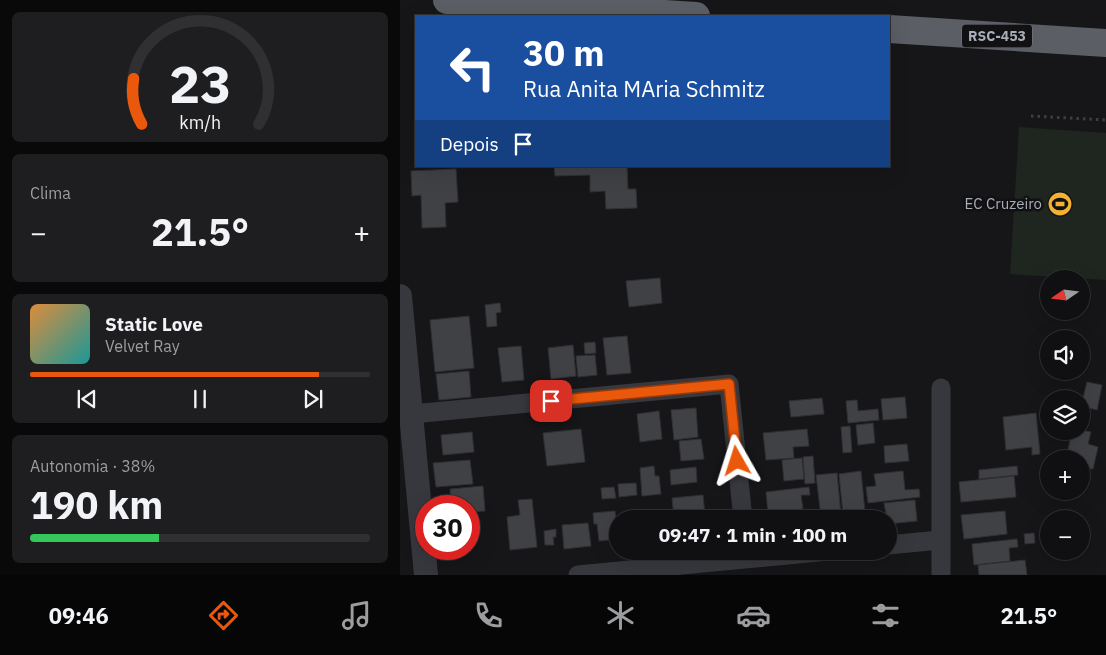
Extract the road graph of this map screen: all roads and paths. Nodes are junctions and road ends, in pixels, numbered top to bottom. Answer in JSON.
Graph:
{"nodes":[{"id":1,"x":447,"y":0,"type":"edge"},
{"id":2,"x":680,"y":15,"type":"edge"},
{"id":3,"x":890,"y":29,"type":"edge"},
{"id":4,"x":1106,"y":43,"type":"edge"},
{"id":5,"x":1031,"y":116,"type":"dead end"},
{"id":6,"x":1106,"y":120,"type":"edge"},
{"id":7,"x":400,"y":296,"type":"edge"},
{"id":8,"x":941,"y":388,"type":"dead end"},
{"id":9,"x":412,"y":414,"type":"junction"},
{"id":10,"x":742,"y":510,"type":"edge"},
{"id":11,"x":940,"y":540,"type":"junction"},
{"id":12,"x":897,"y":544,"type":"edge"},
{"id":13,"x":763,"y":560,"type":"edge"},
{"id":14,"x":748,"y":562,"type":"edge"},
{"id":15,"x":426,"y":575,"type":"edge"},
{"id":16,"x":578,"y":575,"type":"edge"},
{"id":17,"x":941,"y":575,"type":"edge"}],
"edges":[{"from":1,"to":2,"type":"highway"},
{"from":3,"to":4,"type":"highway","number":"RSC-453"},
{"from":5,"to":6,"type":"path"},
{"from":7,"to":9,"type":"street"},
{"from":8,"to":11,"type":"street"},
{"from":9,"to":10,"type":"street"},
{"from":9,"to":15,"type":"street"},
{"from":11,"to":12,"type":"street"},
{"from":11,"to":17,"type":"street"},
{"from":13,"to":14,"type":"street"},
{"from":14,"to":16,"type":"street"}]}
